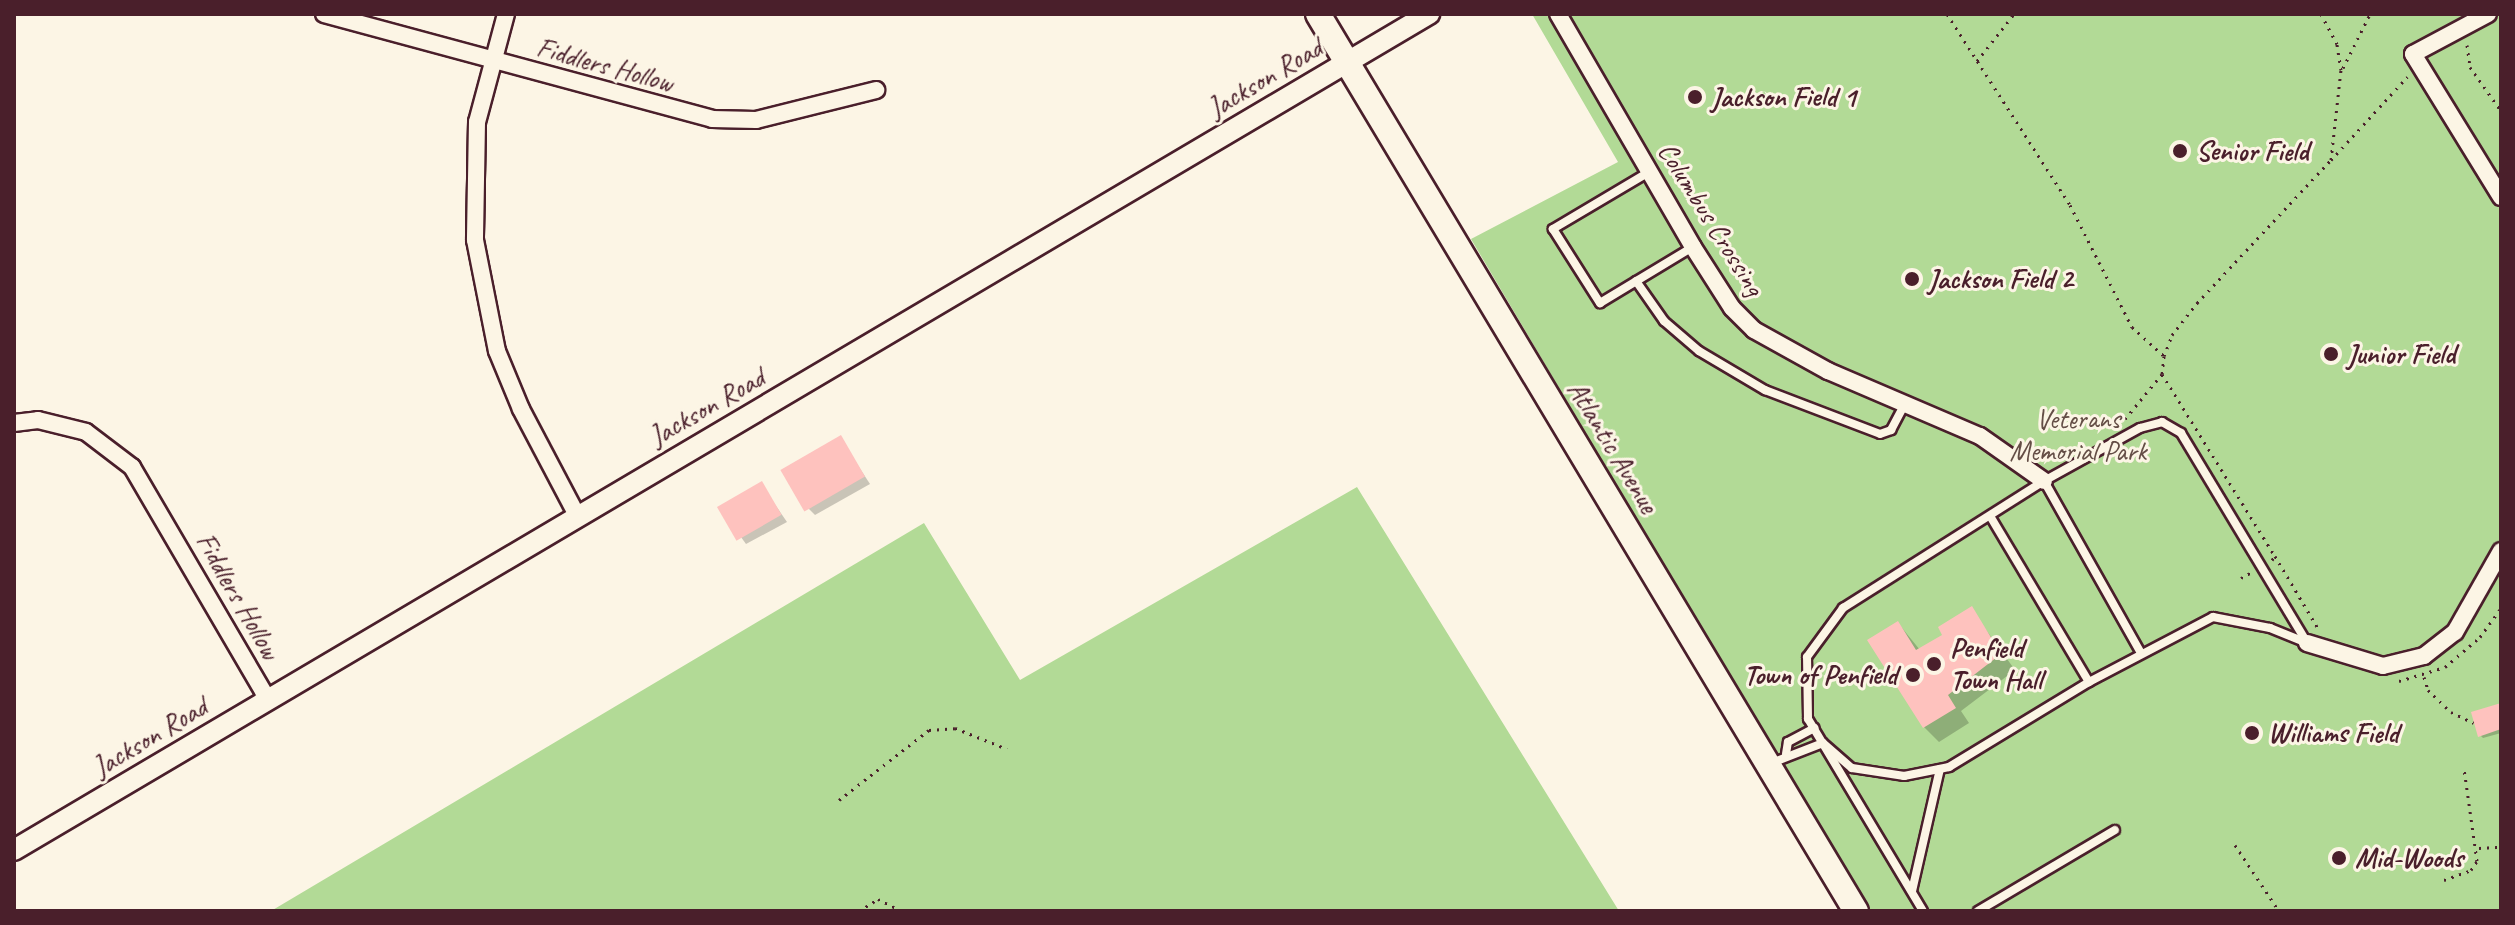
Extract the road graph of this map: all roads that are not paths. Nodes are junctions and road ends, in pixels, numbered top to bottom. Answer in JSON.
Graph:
{"nodes":[{"id":1,"x":324,"y":14,"type":"edge"},
{"id":2,"x":506,"y":14,"type":"edge"},
{"id":3,"x":1318,"y":14,"type":"edge"},
{"id":4,"x":1429,"y":14,"type":"edge"},
{"id":5,"x":1558,"y":14,"type":"edge"},
{"id":6,"x":2488,"y":14,"type":"edge"},
{"id":7,"x":491,"y":62,"type":"junction"},
{"id":8,"x":1346,"y":62,"type":"junction"},
{"id":9,"x":876,"y":90,"type":"dead end"},
{"id":10,"x":1650,"y":172,"type":"junction"},
{"id":11,"x":2501,"y":197,"type":"edge"},
{"id":12,"x":1693,"y":247,"type":"junction"},
{"id":13,"x":1636,"y":281,"type":"junction"},
{"id":14,"x":1907,"y":401,"type":"junction"},
{"id":15,"x":14,"y":423,"type":"edge"},
{"id":16,"x":2044,"y":481,"type":"junction"},
{"id":17,"x":577,"y":515,"type":"junction"},
{"id":18,"x":1990,"y":516,"type":"junction"},
{"id":19,"x":2501,"y":551,"type":"edge"},
{"id":20,"x":2307,"y":643,"type":"junction"},
{"id":21,"x":2141,"y":653,"type":"junction"},
{"id":22,"x":2089,"y":682,"type":"junction"},
{"id":23,"x":268,"y":700,"type":"junction"},
{"id":24,"x":1814,"y":728,"type":"junction"},
{"id":25,"x":1823,"y":743,"type":"junction"},
{"id":26,"x":1777,"y":759,"type":"junction"},
{"id":27,"x":1940,"y":769,"type":"junction"},
{"id":28,"x":2115,"y":830,"type":"dead end"},
{"id":29,"x":14,"y":850,"type":"edge"},
{"id":30,"x":1912,"y":892,"type":"junction"},
{"id":31,"x":1856,"y":911,"type":"edge"},
{"id":32,"x":1923,"y":911,"type":"edge"},
{"id":33,"x":1978,"y":911,"type":"edge"}],
"edges":[{"from":1,"to":7,"type":"street","name":"Fiddlers Hollow"},
{"from":2,"to":7,"type":"street"},
{"from":3,"to":8,"type":"main road","name":"Atlantic Avenue"},
{"from":4,"to":8,"type":"street","name":"Jackson Road"},
{"from":5,"to":10,"type":"street","name":"Columbus Crossing"},
{"from":6,"to":11,"type":"street"},
{"from":7,"to":9,"type":"street","name":"Fiddlers Hollow"},
{"from":7,"to":17,"type":"street"},
{"from":8,"to":17,"type":"street","name":"Jackson Road"},
{"from":8,"to":26,"type":"main road","name":"Atlantic Avenue"},
{"from":10,"to":12,"type":"street","name":"Columbus Crossing"},
{"from":10,"to":13,"type":"lane"},
{"from":12,"to":13,"type":"lane"},
{"from":12,"to":14,"type":"street","name":"Columbus Crossing"},
{"from":13,"to":14,"type":"lane"},
{"from":14,"to":16,"type":"street","name":"Columbus Crossing"},
{"from":15,"to":23,"type":"street","name":"Fiddlers Hollow"},
{"from":16,"to":18,"type":"lane"},
{"from":16,"to":20,"type":"lane"},
{"from":16,"to":21,"type":"lane"},
{"from":17,"to":23,"type":"street","name":"Jackson Road"},
{"from":18,"to":22,"type":"lane"},
{"from":18,"to":24,"type":"lane"},
{"from":19,"to":20,"type":"street"},
{"from":20,"to":21,"type":"lane"},
{"from":21,"to":22,"type":"lane"},
{"from":22,"to":27,"type":"lane"},
{"from":23,"to":29,"type":"street","name":"Jackson Road"},
{"from":24,"to":25,"type":"lane"},
{"from":24,"to":26,"type":"lane"},
{"from":25,"to":26,"type":"lane"},
{"from":25,"to":27,"type":"lane"},
{"from":25,"to":30,"type":"lane"},
{"from":26,"to":31,"type":"main road","name":"Atlantic Avenue"},
{"from":27,"to":30,"type":"lane"},
{"from":28,"to":33,"type":"lane"},
{"from":30,"to":32,"type":"lane"}]}
